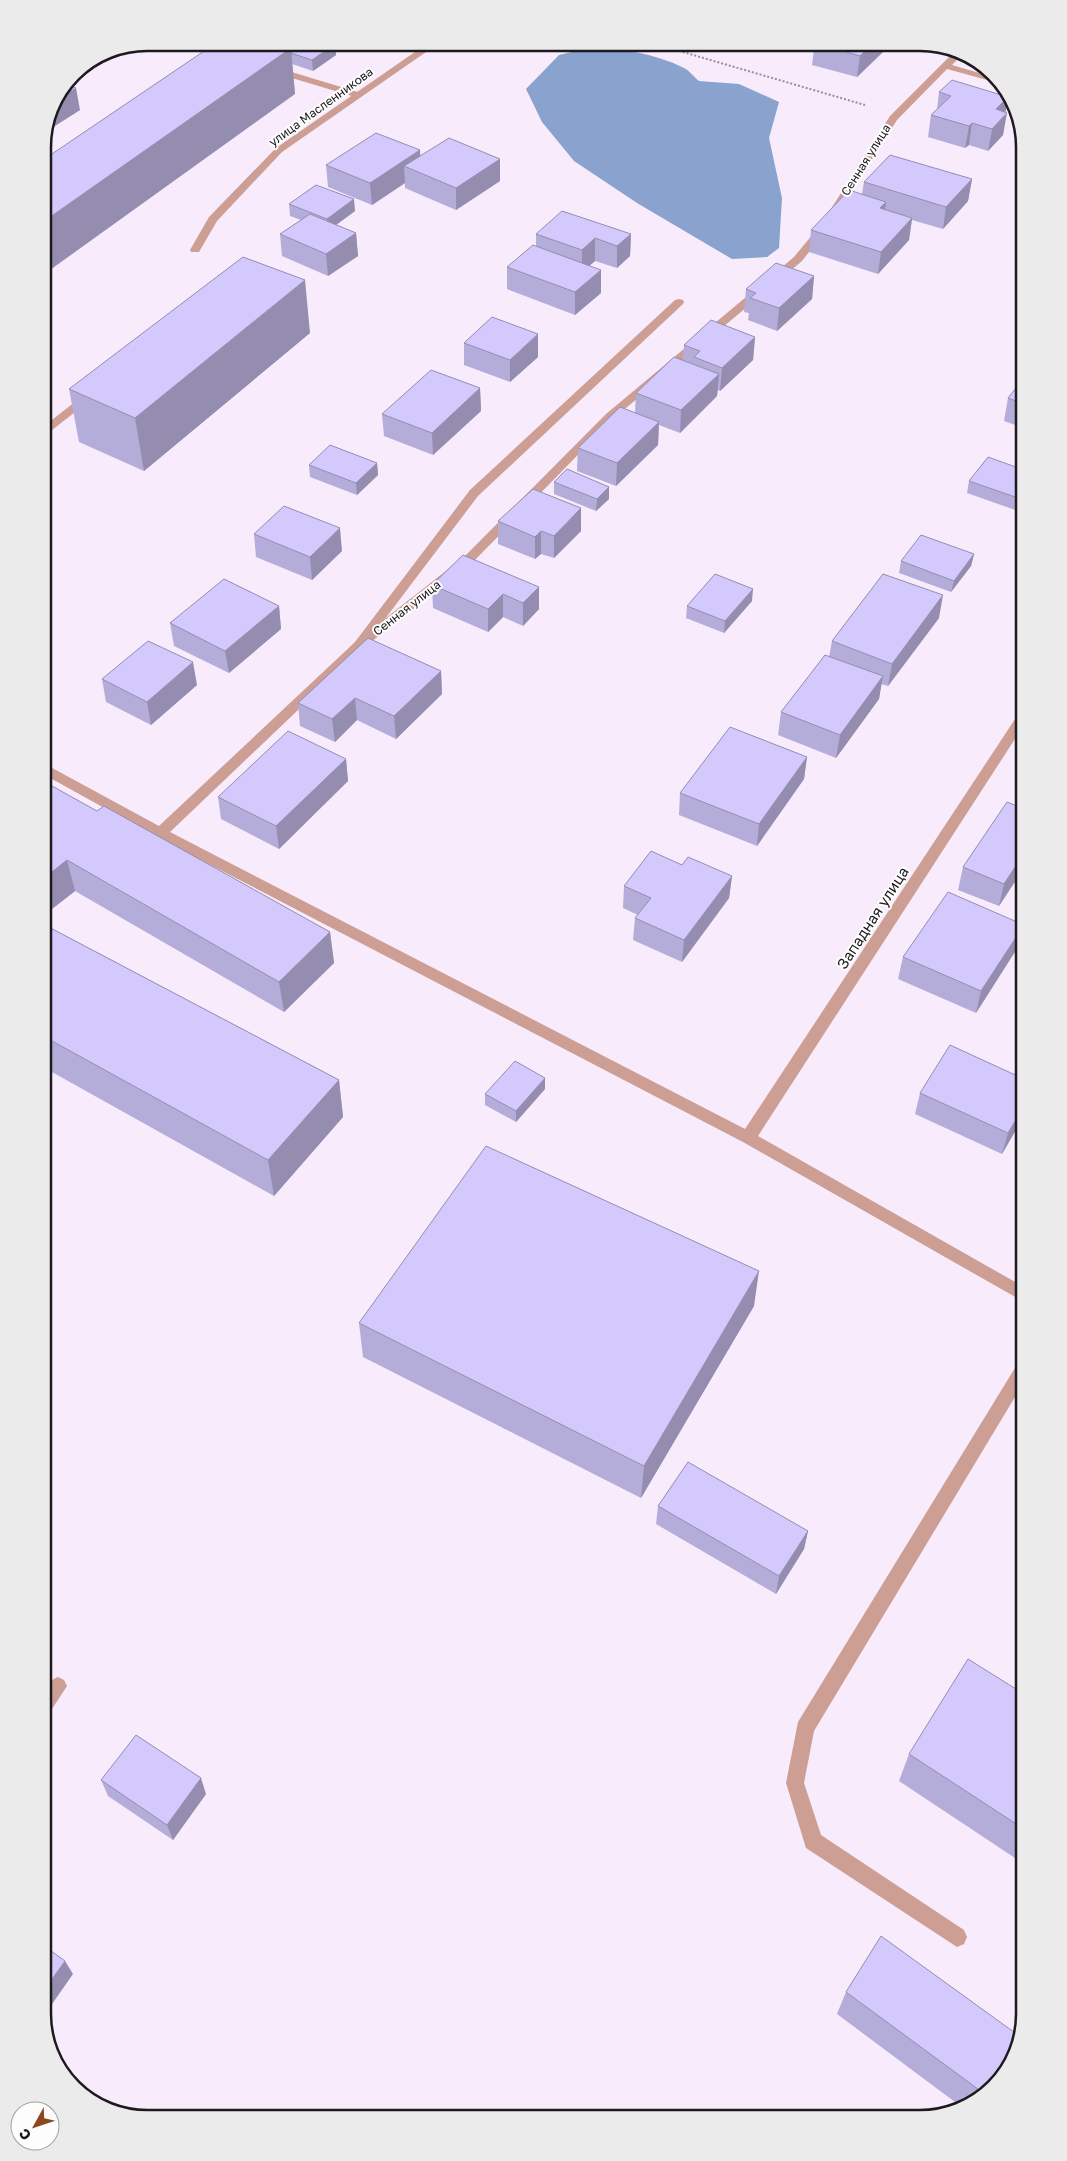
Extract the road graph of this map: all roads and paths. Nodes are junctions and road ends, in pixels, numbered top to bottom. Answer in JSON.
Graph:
{"nodes":[{"id":1,"x":423,"y":51,"type":"edge"},
{"id":2,"x":680,"y":51,"type":"edge"},
{"id":3,"x":954,"y":58,"type":"edge"},
{"id":4,"x":946,"y":66,"type":"junction"},
{"id":5,"x":267,"y":68,"type":"edge"},
{"id":6,"x":986,"y":78,"type":"edge"},
{"id":7,"x":358,"y":96,"type":"junction"},
{"id":8,"x":897,"y":114,"type":"junction"},
{"id":9,"x":195,"y":250,"type":"dead end"},
{"id":10,"x":679,"y":302,"type":"dead end"},
{"id":11,"x":97,"y":390,"type":"edge"},
{"id":12,"x":51,"y":426,"type":"edge"},
{"id":13,"x":358,"y":646,"type":"junction"},
{"id":14,"x":1016,"y":728,"type":"edge"},
{"id":15,"x":51,"y":772,"type":"edge"},
{"id":16,"x":160,"y":833,"type":"junction"},
{"id":17,"x":748,"y":1138,"type":"junction"},
{"id":18,"x":1016,"y":1290,"type":"edge"},
{"id":19,"x":1016,"y":1381,"type":"edge"},
{"id":20,"x":58,"y":1686,"type":"dead end"},
{"id":21,"x":51,"y":1695,"type":"edge"},
{"id":22,"x":957,"y":1937,"type":"dead end"}],
"edges":[{"from":1,"to":7,"type":"street","name":"улица Масленникова"},
{"from":2,"to":8,"type":"path"},
{"from":3,"to":4,"type":"street","name":"Сенная улица"},
{"from":4,"to":6,"type":"street"},
{"from":4,"to":8,"type":"street","name":"Сенная улица"},
{"from":5,"to":7,"type":"street"},
{"from":7,"to":9,"type":"street","name":"улица Масленникова"},
{"from":8,"to":13,"type":"street","name":"Сенная улица"},
{"from":10,"to":13,"type":"street"},
{"from":11,"to":12,"type":"street"},
{"from":13,"to":16,"type":"street","name":"Сенная улица"},
{"from":14,"to":17,"type":"street","name":"Западная улица"},
{"from":15,"to":16,"type":"street"},
{"from":16,"to":17,"type":"street"},
{"from":17,"to":18,"type":"street"},
{"from":19,"to":22,"type":"street"},
{"from":20,"to":21,"type":"street"}]}
